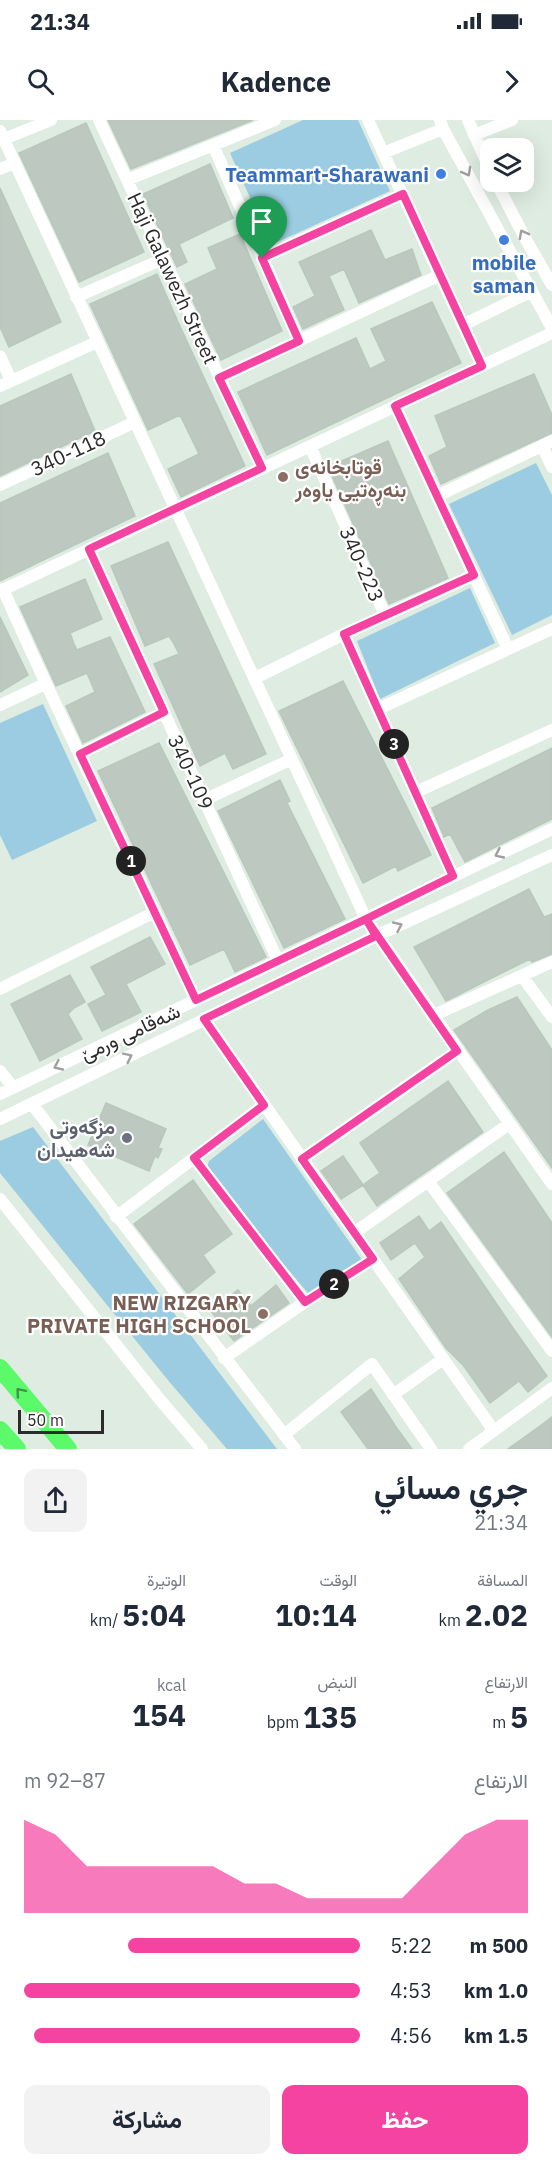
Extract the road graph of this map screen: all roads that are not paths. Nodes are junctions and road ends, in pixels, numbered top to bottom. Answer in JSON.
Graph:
{"nodes":[{"id":1,"x":51,"y":120,"type":"edge"},
{"id":2,"x":99,"y":120,"type":"edge"},
{"id":3,"x":275,"y":120,"type":"edge"},
{"id":4,"x":368,"y":120,"type":"edge"},
{"id":5,"x":468,"y":120,"type":"edge"},
{"id":6,"x":512,"y":120,"type":"edge"},
{"id":7,"x":442,"y":124,"type":"edge"},
{"id":8,"x":2,"y":135,"type":"edge"},
{"id":9,"x":474,"y":135,"type":"junction"},
{"id":10,"x":213,"y":146,"type":"junction"},
{"id":11,"x":480,"y":148,"type":"edge"},
{"id":12,"x":383,"y":153,"type":"junction"},
{"id":13,"x":15,"y":163,"type":"junction"},
{"id":14,"x":0,"y":169,"type":"edge"},
{"id":15,"x":127,"y":180,"type":"junction"},
{"id":16,"x":501,"y":192,"type":"edge"},
{"id":17,"x":403,"y":194,"type":"junction"},
{"id":18,"x":262,"y":258,"type":"junction"},
{"id":19,"x":163,"y":260,"type":"junction"},
{"id":20,"x":440,"y":275,"type":"junction"},
{"id":21,"x":552,"y":285,"type":"edge"},
{"id":22,"x":532,"y":291,"type":"junction"},
{"id":23,"x":76,"y":297,"type":"junction"},
{"id":24,"x":463,"y":325,"type":"junction"},
{"id":25,"x":552,"y":328,"type":"edge"},
{"id":26,"x":552,"y":333,"type":"edge"},
{"id":27,"x":299,"y":341,"type":"junction"},
{"id":28,"x":97,"y":342,"type":"junction"},
{"id":29,"x":0,"y":356,"type":"edge"},
{"id":30,"x":482,"y":366,"type":"junction"},
{"id":31,"x":219,"y":378,"type":"junction"},
{"id":32,"x":5,"y":383,"type":"edge"},
{"id":33,"x":395,"y":406,"type":"junction"},
{"id":34,"x":135,"y":422,"type":"junction"},
{"id":35,"x":547,"y":444,"type":"edge"},
{"id":36,"x":310,"y":446,"type":"junction"},
{"id":37,"x":552,"y":467,"type":"edge"},
{"id":38,"x":262,"y":468,"type":"junction"},
{"id":39,"x":0,"y":485,"type":"edge"},
{"id":40,"x":437,"y":496,"type":"junction"},
{"id":41,"x":176,"y":509,"type":"junction"},
{"id":42,"x":89,"y":549,"type":"junction"},
{"id":43,"x":474,"y":575,"type":"junction"},
{"id":44,"x":2,"y":590,"type":"edge"},
{"id":45,"x":385,"y":615,"type":"junction"},
{"id":46,"x":552,"y":628,"type":"edge"},
{"id":47,"x":344,"y":634,"type":"junction"},
{"id":48,"x":508,"y":649,"type":"junction"},
{"id":49,"x":255,"y":678,"type":"junction"},
{"id":50,"x":45,"y":684,"type":"junction"},
{"id":51,"x":0,"y":705,"type":"edge"},
{"id":52,"x":378,"y":709,"type":"junction"},
{"id":53,"x":164,"y":712,"type":"junction"},
{"id":54,"x":552,"y":730,"type":"edge"},
{"id":55,"x":80,"y":754,"type":"junction"},
{"id":56,"x":292,"y":759,"type":"junction"},
{"id":57,"x":416,"y":792,"type":"junction"},
{"id":58,"x":204,"y":800,"type":"junction"},
{"id":59,"x":552,"y":829,"type":"edge"},
{"id":60,"x":552,"y":855,"type":"edge"},
{"id":61,"x":453,"y":876,"type":"junction"},
{"id":62,"x":155,"y":912,"type":"junction"},
{"id":63,"x":366,"y":919,"type":"junction"},
{"id":64,"x":376,"y":936,"type":"junction"},
{"id":65,"x":278,"y":961,"type":"junction"},
{"id":66,"x":552,"y":962,"type":"edge"},
{"id":67,"x":522,"y":976,"type":"junction"},
{"id":68,"x":0,"y":990,"type":"edge"},
{"id":69,"x":196,"y":1000,"type":"junction"},
{"id":70,"x":432,"y":1016,"type":"junction"},
{"id":71,"x":552,"y":1017,"type":"edge"},
{"id":72,"x":204,"y":1019,"type":"junction"},
{"id":73,"x":457,"y":1051,"type":"junction"},
{"id":74,"x":0,"y":1071,"type":"edge"},
{"id":75,"x":13,"y":1087,"type":"junction"},
{"id":76,"x":0,"y":1094,"type":"edge"},
{"id":77,"x":32,"y":1104,"type":"junction"},
{"id":78,"x":264,"y":1105,"type":"junction"},
{"id":79,"x":0,"y":1119,"type":"edge"},
{"id":80,"x":509,"y":1124,"type":"junction"},
{"id":81,"x":194,"y":1158,"type":"junction"},
{"id":82,"x":302,"y":1159,"type":"junction"},
{"id":83,"x":428,"y":1181,"type":"junction"},
{"id":84,"x":552,"y":1184,"type":"edge"},
{"id":85,"x":0,"y":1199,"type":"edge"},
{"id":86,"x":116,"y":1217,"type":"junction"},
{"id":87,"x":354,"y":1233,"type":"junction"},
{"id":88,"x":373,"y":1259,"type":"junction"},
{"id":89,"x":305,"y":1302,"type":"junction"},
{"id":90,"x":552,"y":1351,"type":"edge"},
{"id":91,"x":224,"y":1358,"type":"junction"},
{"id":92,"x":443,"y":1359,"type":"junction"},
{"id":93,"x":0,"y":1368,"type":"edge"},
{"id":94,"x":552,"y":1388,"type":"edge"},
{"id":95,"x":393,"y":1395,"type":"junction"},
{"id":96,"x":0,"y":1430,"type":"edge"},
{"id":97,"x":494,"y":1431,"type":"junction"},
{"id":98,"x":284,"y":1435,"type":"junction"},
{"id":99,"x":17,"y":1449,"type":"edge"},
{"id":100,"x":68,"y":1449,"type":"edge"},
{"id":101,"x":202,"y":1449,"type":"edge"},
{"id":102,"x":295,"y":1449,"type":"edge"},
{"id":103,"x":431,"y":1449,"type":"edge"},
{"id":104,"x":469,"y":1449,"type":"edge"}],
"edges":[{"from":1,"to":8,"type":"street"},
{"from":2,"to":15,"type":"street","name":"Haji Galawezh Street"},
{"from":3,"to":10,"type":"street"},
{"from":4,"to":12,"type":"street"},
{"from":5,"to":9,"type":"street"},
{"from":6,"to":9,"type":"street"},
{"from":7,"to":12,"type":"street"},
{"from":7,"to":22,"type":"street","one_way":true},
{"from":8,"to":13,"type":"street"},
{"from":9,"to":11,"type":"street"},
{"from":10,"to":15,"type":"street"},
{"from":10,"to":18,"type":"street"},
{"from":12,"to":17,"type":"street"},
{"from":13,"to":14,"type":"street"},
{"from":13,"to":23,"type":"street"},
{"from":15,"to":19,"type":"street","name":"Haji Galawezh Street"},
{"from":21,"to":16,"type":"street","one_way":true},
{"from":17,"to":18,"type":"street"},
{"from":17,"to":20,"type":"street"},
{"from":18,"to":27,"type":"street"},
{"from":19,"to":23,"type":"street"},
{"from":19,"to":31,"type":"street","name":"Haji Galawezh Street"},
{"from":20,"to":24,"type":"street"},
{"from":20,"to":27,"type":"street"},
{"from":22,"to":24,"type":"street"},
{"from":22,"to":25,"type":"street"},
{"from":23,"to":28,"type":"street"},
{"from":24,"to":30,"type":"street"},
{"from":26,"to":30,"type":"street"},
{"from":27,"to":31,"type":"street"},
{"from":28,"to":32,"type":"street"},
{"from":28,"to":34,"type":"street"},
{"from":29,"to":32,"type":"street"},
{"from":30,"to":33,"type":"street"},
{"from":31,"to":38,"type":"street","name":"Haji Galawezh Street"},
{"from":33,"to":36,"type":"street"},
{"from":33,"to":40,"type":"street"},
{"from":34,"to":39,"type":"street","name":"340-118"},
{"from":34,"to":41,"type":"street"},
{"from":35,"to":37,"type":"street"},
{"from":35,"to":40,"type":"street"},
{"from":36,"to":38,"type":"street"},
{"from":36,"to":45,"type":"street","name":"340-223"},
{"from":38,"to":41,"type":"street"},
{"from":40,"to":43,"type":"street"},
{"from":41,"to":42,"type":"street"},
{"from":41,"to":49,"type":"street"},
{"from":42,"to":44,"type":"street"},
{"from":42,"to":53,"type":"street","name":"340-109"},
{"from":43,"to":45,"type":"street"},
{"from":43,"to":48,"type":"street"},
{"from":44,"to":50,"type":"street"},
{"from":45,"to":47,"type":"street"},
{"from":46,"to":48,"type":"street"},
{"from":47,"to":49,"type":"street"},
{"from":47,"to":52,"type":"street"},
{"from":48,"to":52,"type":"street"},
{"from":49,"to":56,"type":"street"},
{"from":50,"to":51,"type":"street"},
{"from":50,"to":55,"type":"street"},
{"from":52,"to":57,"type":"street"},
{"from":53,"to":55,"type":"street"},
{"from":53,"to":58,"type":"street","name":"340-109"},
{"from":54,"to":57,"type":"street"},
{"from":55,"to":62,"type":"street"},
{"from":56,"to":58,"type":"street"},
{"from":56,"to":63,"type":"street"},
{"from":57,"to":61,"type":"street"},
{"from":58,"to":65,"type":"street","name":"340-109"},
{"from":59,"to":61,"type":"street","name":"شەقامی ورمێ","one_way":true},
{"from":64,"to":60,"type":"street","name":"شەقامی ورمێ","one_way":true},
{"from":61,"to":63,"type":"street","name":"شەقامی ورمێ"},
{"from":62,"to":68,"type":"street"},
{"from":62,"to":69,"type":"street"},
{"from":63,"to":64,"type":"street"},
{"from":63,"to":65,"type":"street","name":"شەقامی ورمێ"},
{"from":64,"to":70,"type":"street"},
{"from":64,"to":72,"type":"street","name":"شەقامی ورمێ"},
{"from":65,"to":69,"type":"street","name":"شەقامی ورمێ"},
{"from":66,"to":67,"type":"street"},
{"from":67,"to":70,"type":"street"},
{"from":67,"to":71,"type":"street"},
{"from":69,"to":75,"type":"street","name":"شەقامی ورمێ","one_way":true},
{"from":70,"to":73,"type":"street"},
{"from":77,"to":72,"type":"street","name":"شەقامی ورمێ","one_way":true},
{"from":72,"to":78,"type":"street"},
{"from":73,"to":80,"type":"street"},
{"from":73,"to":82,"type":"street"},
{"from":74,"to":75,"type":"street"},
{"from":75,"to":76,"type":"street","name":"شەقامی ورمێ"},
{"from":77,"to":79,"type":"street","name":"شەقامی ورمێ"},
{"from":77,"to":86,"type":"street"},
{"from":78,"to":81,"type":"street"},
{"from":78,"to":82,"type":"street"},
{"from":80,"to":83,"type":"street"},
{"from":80,"to":84,"type":"street"},
{"from":81,"to":86,"type":"street"},
{"from":81,"to":89,"type":"street"},
{"from":82,"to":87,"type":"street"},
{"from":83,"to":87,"type":"street"},
{"from":83,"to":90,"type":"street"},
{"from":85,"to":101,"type":"street"},
{"from":86,"to":91,"type":"street"},
{"from":87,"to":88,"type":"street"},
{"from":88,"to":89,"type":"street"},
{"from":88,"to":92,"type":"street"},
{"from":89,"to":91,"type":"street"},
{"from":91,"to":98,"type":"street"},
{"from":92,"to":95,"type":"street"},
{"from":92,"to":97,"type":"street"},
{"from":100,"to":93,"type":"highway","one_way":true},
{"from":94,"to":97,"type":"street"},
{"from":95,"to":98,"type":"street"},
{"from":95,"to":103,"type":"street"},
{"from":96,"to":99,"type":"highway"},
{"from":97,"to":104,"type":"street"},
{"from":98,"to":102,"type":"street"}]}
